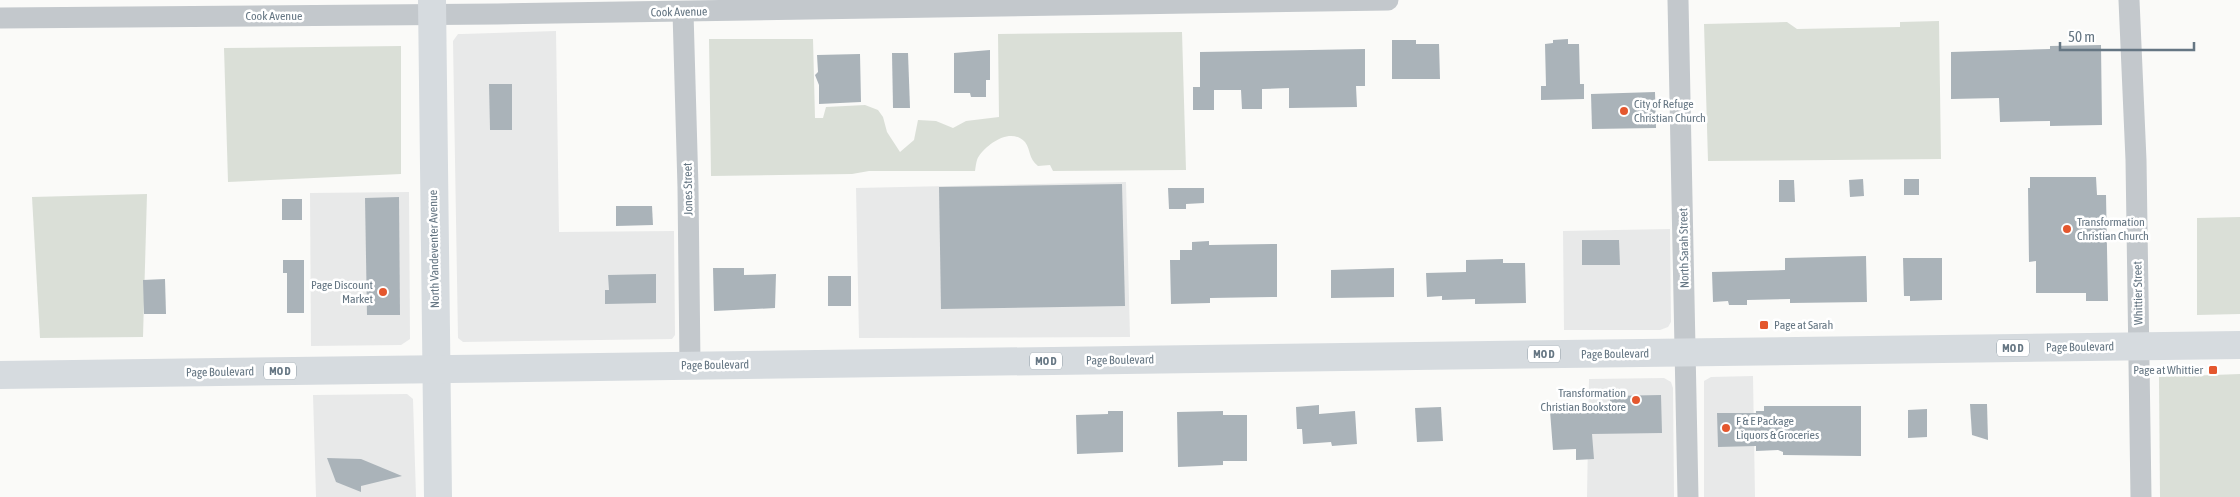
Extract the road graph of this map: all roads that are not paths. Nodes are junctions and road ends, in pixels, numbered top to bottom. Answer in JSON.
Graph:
{"nodes":[{"id":1,"x":1388,"y":0,"type":"edge"},
{"id":2,"x":1678,"y":0,"type":"edge"},
{"id":3,"x":2129,"y":0,"type":"edge"},
{"id":4,"x":432,"y":8,"type":"edge"},
{"id":5,"x":683,"y":12,"type":"junction"},
{"id":6,"x":0,"y":18,"type":"edge"},
{"id":7,"x":2240,"y":345,"type":"edge"},
{"id":8,"x":2139,"y":346,"type":"junction"},
{"id":9,"x":1686,"y":353,"type":"junction"},
{"id":10,"x":690,"y":365,"type":"junction"},
{"id":11,"x":436,"y":368,"type":"junction"},
{"id":12,"x":0,"y":375,"type":"edge"},
{"id":13,"x":438,"y":497,"type":"edge"},
{"id":14,"x":1688,"y":497,"type":"edge"},
{"id":15,"x":2141,"y":497,"type":"edge"}],
"edges":[{"from":1,"to":5,"type":"street","name":"Cook Avenue"},
{"from":2,"to":9,"type":"street","name":"North Sarah Street"},
{"from":3,"to":8,"type":"street","name":"Whittier Street"},
{"from":4,"to":5,"type":"street","name":"Cook Avenue"},
{"from":4,"to":6,"type":"street","name":"Cook Avenue"},
{"from":4,"to":11,"type":"main road","name":"North Vandeventer Avenue"},
{"from":5,"to":10,"type":"street","name":"Jones Street"},
{"from":7,"to":8,"type":"main road","name":"Page Boulevard","number":"MO D"},
{"from":8,"to":9,"type":"main road","name":"Page Boulevard","number":"MO D"},
{"from":8,"to":15,"type":"street","name":"Whittier Street"},
{"from":9,"to":10,"type":"main road","name":"Page Boulevard","number":"MO D"},
{"from":9,"to":14,"type":"street","name":"North Sarah Street"},
{"from":10,"to":11,"type":"main road","name":"Page Boulevard","number":"MO D"},
{"from":11,"to":12,"type":"main road","name":"Page Boulevard","number":"MO D"},
{"from":11,"to":13,"type":"main road","name":"North Vandeventer Avenue"}]}
